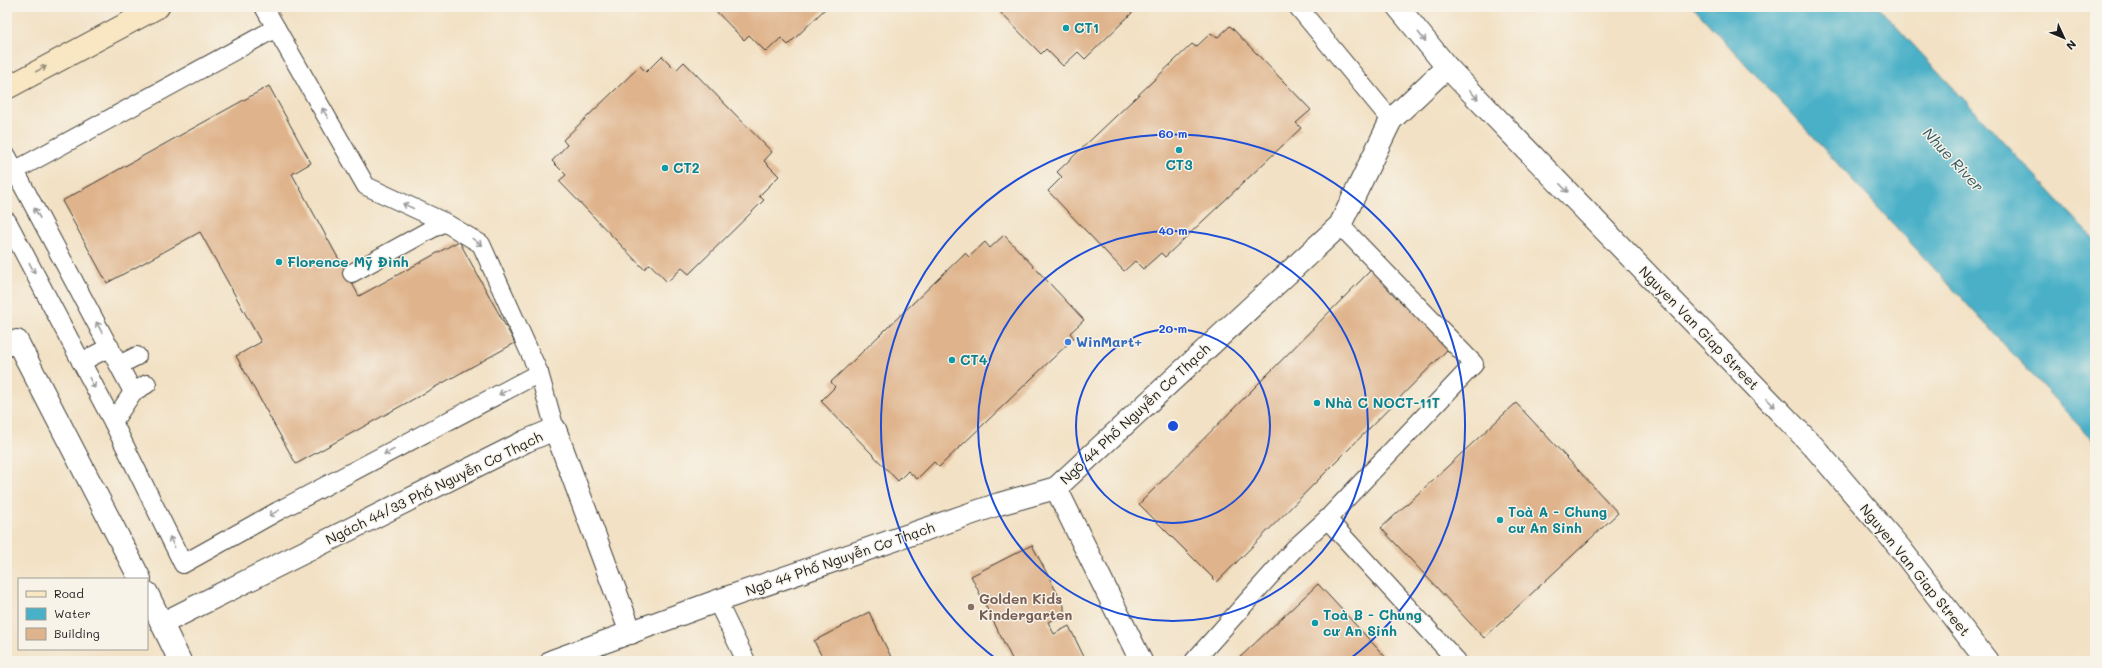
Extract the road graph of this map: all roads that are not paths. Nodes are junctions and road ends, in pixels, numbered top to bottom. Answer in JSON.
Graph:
{"nodes":[{"id":1,"x":158,"y":7,"type":"edge"},
{"id":2,"x":264,"y":7,"type":"edge"},
{"id":3,"x":1298,"y":7,"type":"edge"},
{"id":4,"x":1398,"y":7,"type":"edge"},
{"id":5,"x":276,"y":28,"type":"junction"},
{"id":6,"x":1447,"y":67,"type":"junction"},
{"id":7,"x":7,"y":88,"type":"edge"},
{"id":8,"x":1391,"y":120,"type":"junction"},
{"id":9,"x":10,"y":168,"type":"edge"},
{"id":10,"x":7,"y":221,"type":"edge"},
{"id":11,"x":444,"y":222,"type":"junction"},
{"id":12,"x":1340,"y":225,"type":"junction"},
{"id":13,"x":352,"y":273,"type":"dead end"},
{"id":14,"x":7,"y":345,"type":"edge"},
{"id":15,"x":110,"y":347,"type":"junction"},
{"id":16,"x":137,"y":356,"type":"dead end"},
{"id":17,"x":81,"y":362,"type":"junction"},
{"id":18,"x":119,"y":365,"type":"junction"},
{"id":19,"x":539,"y":373,"type":"junction"},
{"id":20,"x":113,"y":422,"type":"junction"},
{"id":21,"x":555,"y":429,"type":"junction"},
{"id":22,"x":1056,"y":488,"type":"junction"},
{"id":23,"x":1327,"y":519,"type":"junction"},
{"id":24,"x":139,"y":578,"type":"edge"},
{"id":25,"x":148,"y":595,"type":"edge"},
{"id":26,"x":717,"y":601,"type":"junction"},
{"id":27,"x":163,"y":623,"type":"junction"},
{"id":28,"x":631,"y":633,"type":"junction"},
{"id":29,"x":180,"y":661,"type":"edge"},
{"id":30,"x":552,"y":661,"type":"edge"},
{"id":31,"x":746,"y":661,"type":"edge"},
{"id":32,"x":1141,"y":661,"type":"edge"},
{"id":33,"x":1194,"y":661,"type":"edge"},
{"id":34,"x":1457,"y":661,"type":"edge"},
{"id":35,"x":1987,"y":661,"type":"edge"}],
"edges":[{"from":7,"to":1,"type":"main road","one_way":true},
{"from":2,"to":5,"type":"lane"},
{"from":3,"to":8,"type":"lane"},
{"from":4,"to":6,"type":"street","name":"Nguyen Van Giap Street","one_way":true},
{"from":5,"to":9,"type":"lane"},
{"from":11,"to":5,"type":"lane","one_way":true},
{"from":6,"to":8,"type":"street","name":"Ngõ 44 Phố Nguyễn Cơ Thạch"},
{"from":6,"to":35,"type":"street","name":"Nguyen Van Giap Street","one_way":true},
{"from":8,"to":12,"type":"street","name":"Ngõ 44 Phố Nguyễn Cơ Thạch"},
{"from":15,"to":9,"type":"lane","one_way":true},
{"from":10,"to":17,"type":"lane","one_way":true},
{"from":11,"to":13,"type":"lane"},
{"from":11,"to":19,"type":"lane","one_way":true},
{"from":12,"to":22,"type":"street","name":"Ngõ 44 Phố Nguyễn Cơ Thạch"},
{"from":12,"to":23,"type":"lane"},
{"from":14,"to":24,"type":"street"},
{"from":15,"to":17,"type":"lane"},
{"from":15,"to":18,"type":"lane"},
{"from":16,"to":18,"type":"lane"},
{"from":17,"to":20,"type":"lane","one_way":true},
{"from":18,"to":20,"type":"lane"},
{"from":19,"to":20,"type":"lane","one_way":true},
{"from":19,"to":21,"type":"lane"},
{"from":21,"to":27,"type":"street","name":"Ngách 44/33 Phố Nguyễn Cơ Thạch"},
{"from":21,"to":28,"type":"street","name":"Ngách 44/33 Phố Nguyễn Cơ Thạch"},
{"from":22,"to":26,"type":"street","name":"Ngõ 44 Phố Nguyễn Cơ Thạch"},
{"from":22,"to":32,"type":"street"},
{"from":23,"to":33,"type":"lane"},
{"from":23,"to":34,"type":"lane"},
{"from":25,"to":27,"type":"street"},
{"from":26,"to":28,"type":"street","name":"Ngõ 44 Phố Nguyễn Cơ Thạch"},
{"from":26,"to":31,"type":"lane"},
{"from":27,"to":29,"type":"street"},
{"from":28,"to":30,"type":"street","name":"Ngõ 44 Phố Nguyễn Cơ Thạch"}]}
